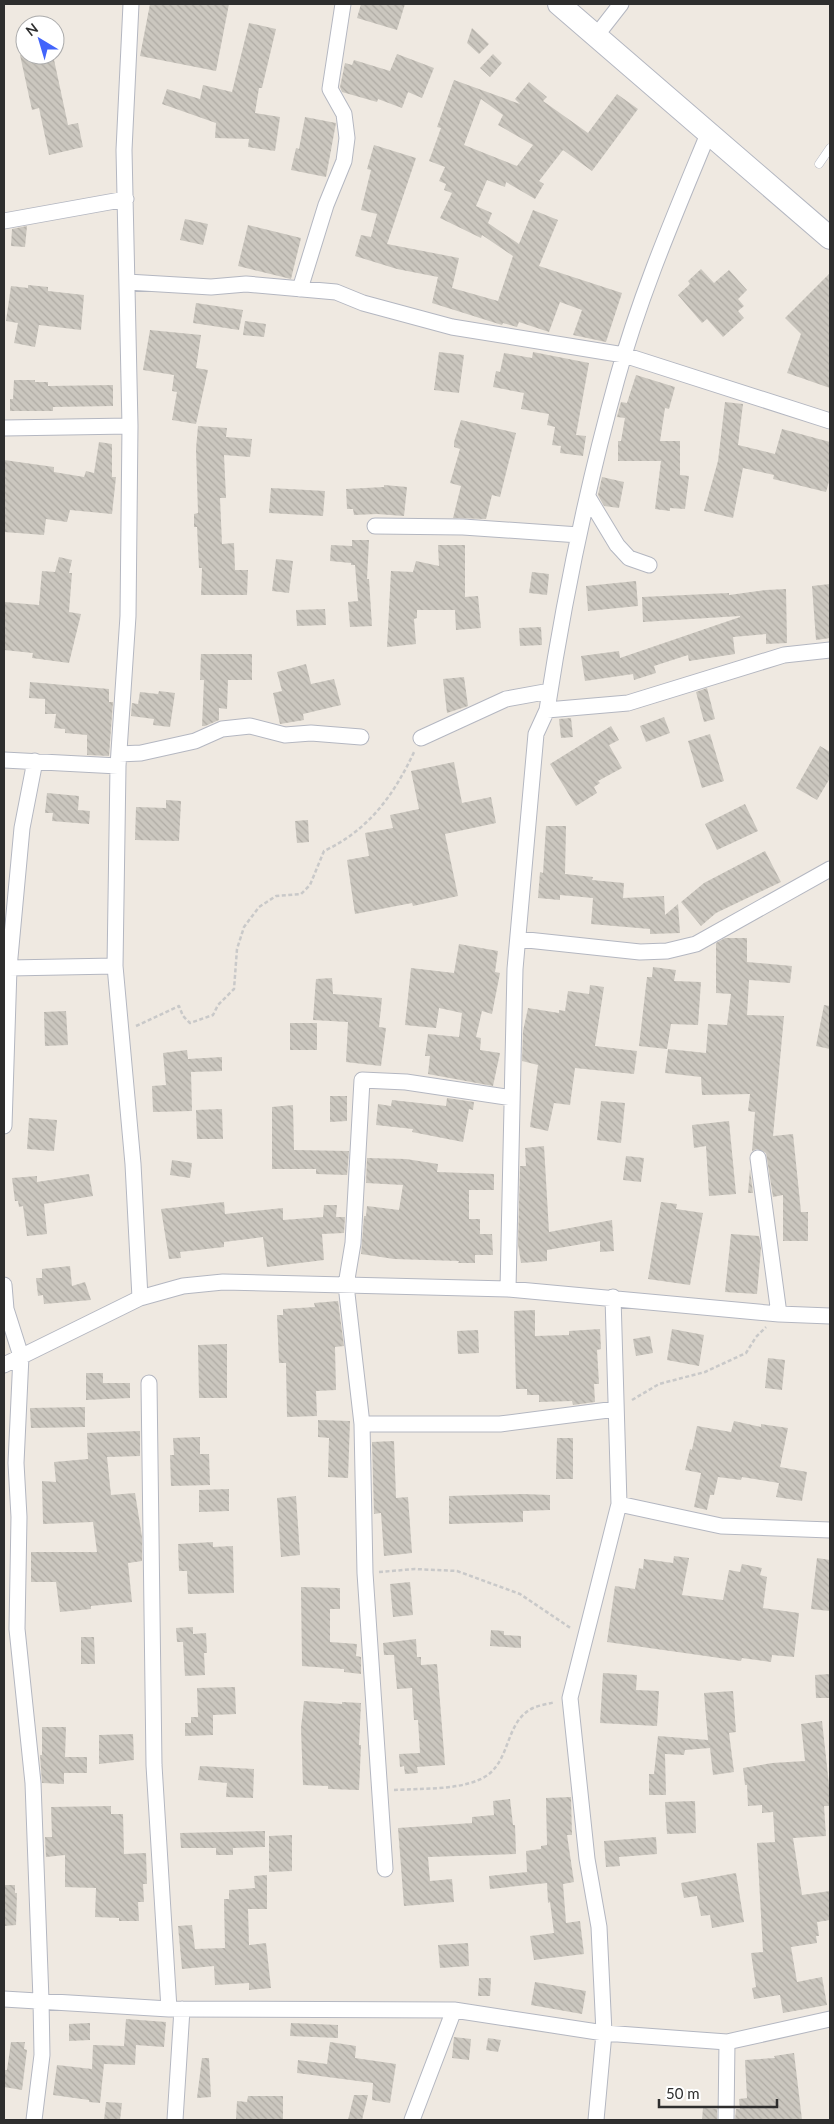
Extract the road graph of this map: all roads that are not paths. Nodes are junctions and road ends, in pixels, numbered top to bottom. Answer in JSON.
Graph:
{"nodes":[{"id":1,"x":131,"y":4,"type":"edge"},
{"id":2,"x":343,"y":4,"type":"edge"},
{"id":3,"x":558,"y":4,"type":"edge"},
{"id":4,"x":620,"y":4,"type":"edge"},
{"id":5,"x":596,"y":36,"type":"junction"},
{"id":6,"x":708,"y":134,"type":"junction"},
{"id":7,"x":830,"y":148,"type":"edge"},
{"id":8,"x":819,"y":164,"type":"dead end"},
{"id":9,"x":126,"y":200,"type":"junction"},
{"id":10,"x":4,"y":221,"type":"edge"},
{"id":11,"x":830,"y":238,"type":"edge"},
{"id":12,"x":128,"y":282,"type":"junction"},
{"id":13,"x":300,"y":289,"type":"junction"},
{"id":14,"x":624,"y":355,"type":"junction"},
{"id":15,"x":830,"y":421,"type":"edge"},
{"id":16,"x":130,"y":426,"type":"junction"},
{"id":17,"x":4,"y":428,"type":"edge"},
{"id":18,"x":588,"y":496,"type":"junction"},
{"id":19,"x":375,"y":526,"type":"dead end"},
{"id":20,"x":579,"y":535,"type":"junction"},
{"id":21,"x":649,"y":565,"type":"dead end"},
{"id":22,"x":830,"y":650,"type":"edge"},
{"id":23,"x":550,"y":691,"type":"junction"},
{"id":24,"x":547,"y":710,"type":"junction"},
{"id":25,"x":361,"y":736,"type":"dead end"},
{"id":26,"x":421,"y":738,"type":"road end"},
{"id":27,"x":4,"y":760,"type":"edge"},
{"id":28,"x":119,"y":760,"type":"junction"},
{"id":29,"x":35,"y":761,"type":"junction"},
{"id":30,"x":830,"y":869,"type":"edge"},
{"id":31,"x":518,"y":939,"type":"junction"},
{"id":32,"x":116,"y":966,"type":"junction"},
{"id":33,"x":6,"y":971,"type":"edge"},
{"id":34,"x":512,"y":1098,"type":"junction"},
{"id":35,"x":4,"y":1126,"type":"edge"},
{"id":36,"x":758,"y":1158,"type":"dead end"},
{"id":37,"x":4,"y":1285,"type":"edge"},
{"id":38,"x":346,"y":1285,"type":"junction"},
{"id":39,"x":508,"y":1289,"type":"junction"},
{"id":40,"x":614,"y":1297,"type":"junction"},
{"id":41,"x":140,"y":1298,"type":"junction"},
{"id":42,"x":780,"y":1314,"type":"junction"},
{"id":43,"x":830,"y":1316,"type":"edge"},
{"id":44,"x":21,"y":1356,"type":"junction"},
{"id":45,"x":4,"y":1365,"type":"edge"},
{"id":46,"x":149,"y":1383,"type":"dead end"},
{"id":47,"x":616,"y":1409,"type":"junction"},
{"id":48,"x":362,"y":1424,"type":"junction"},
{"id":49,"x":619,"y":1504,"type":"junction"},
{"id":50,"x":830,"y":1530,"type":"edge"},
{"id":51,"x":4,"y":1614,"type":"edge"},
{"id":52,"x":17,"y":1629,"type":"junction"},
{"id":53,"x":385,"y":1869,"type":"dead end"},
{"id":54,"x":4,"y":1999,"type":"edge"},
{"id":55,"x":41,"y":2000,"type":"junction"},
{"id":56,"x":176,"y":2009,"type":"junction"},
{"id":57,"x":454,"y":2010,"type":"junction"},
{"id":58,"x":830,"y":2020,"type":"edge"},
{"id":59,"x":604,"y":2033,"type":"junction"},
{"id":60,"x":727,"y":2042,"type":"junction"},
{"id":61,"x":34,"y":2120,"type":"edge"},
{"id":62,"x":175,"y":2120,"type":"edge"},
{"id":63,"x":412,"y":2120,"type":"edge"},
{"id":64,"x":596,"y":2120,"type":"edge"},
{"id":65,"x":726,"y":2120,"type":"edge"}],
"edges":[{"from":1,"to":9,"type":"street"},
{"from":2,"to":13,"type":"street"},
{"from":3,"to":5,"type":"street"},
{"from":4,"to":5,"type":"street"},
{"from":5,"to":6,"type":"street"},
{"from":6,"to":11,"type":"street"},
{"from":6,"to":14,"type":"street"},
{"from":7,"to":8,"type":"lane"},
{"from":9,"to":10,"type":"street"},
{"from":9,"to":12,"type":"street"},
{"from":12,"to":13,"type":"street"},
{"from":12,"to":16,"type":"street"},
{"from":13,"to":14,"type":"street"},
{"from":14,"to":15,"type":"street"},
{"from":14,"to":18,"type":"street"},
{"from":16,"to":17,"type":"street"},
{"from":16,"to":28,"type":"street"},
{"from":18,"to":20,"type":"street"},
{"from":18,"to":21,"type":"street"},
{"from":19,"to":20,"type":"street"},
{"from":20,"to":23,"type":"street"},
{"from":22,"to":24,"type":"street"},
{"from":23,"to":24,"type":"street"},
{"from":23,"to":26,"type":"street"},
{"from":24,"to":31,"type":"street"},
{"from":25,"to":28,"type":"street"},
{"from":27,"to":29,"type":"street"},
{"from":28,"to":29,"type":"street"},
{"from":28,"to":32,"type":"street"},
{"from":29,"to":33,"type":"street"},
{"from":30,"to":31,"type":"street"},
{"from":31,"to":34,"type":"street"},
{"from":32,"to":33,"type":"street"},
{"from":32,"to":41,"type":"street"},
{"from":33,"to":35,"type":"street"},
{"from":34,"to":38,"type":"street"},
{"from":34,"to":39,"type":"street"},
{"from":36,"to":42,"type":"street"},
{"from":37,"to":44,"type":"street"},
{"from":38,"to":39,"type":"street"},
{"from":38,"to":41,"type":"street"},
{"from":38,"to":48,"type":"street"},
{"from":39,"to":40,"type":"street"},
{"from":40,"to":42,"type":"street"},
{"from":40,"to":47,"type":"street"},
{"from":41,"to":44,"type":"street"},
{"from":42,"to":43,"type":"street"},
{"from":44,"to":45,"type":"street"},
{"from":44,"to":52,"type":"street"},
{"from":46,"to":56,"type":"street"},
{"from":47,"to":48,"type":"street"},
{"from":47,"to":49,"type":"street"},
{"from":48,"to":53,"type":"street"},
{"from":49,"to":50,"type":"street"},
{"from":49,"to":59,"type":"street"},
{"from":51,"to":52,"type":"street"},
{"from":52,"to":55,"type":"street"},
{"from":54,"to":55,"type":"street"},
{"from":55,"to":56,"type":"street"},
{"from":55,"to":61,"type":"street"},
{"from":56,"to":57,"type":"street"},
{"from":56,"to":62,"type":"street"},
{"from":57,"to":59,"type":"street"},
{"from":57,"to":63,"type":"street"},
{"from":58,"to":60,"type":"street"},
{"from":59,"to":60,"type":"street"},
{"from":59,"to":64,"type":"street"},
{"from":60,"to":65,"type":"street"}]}
